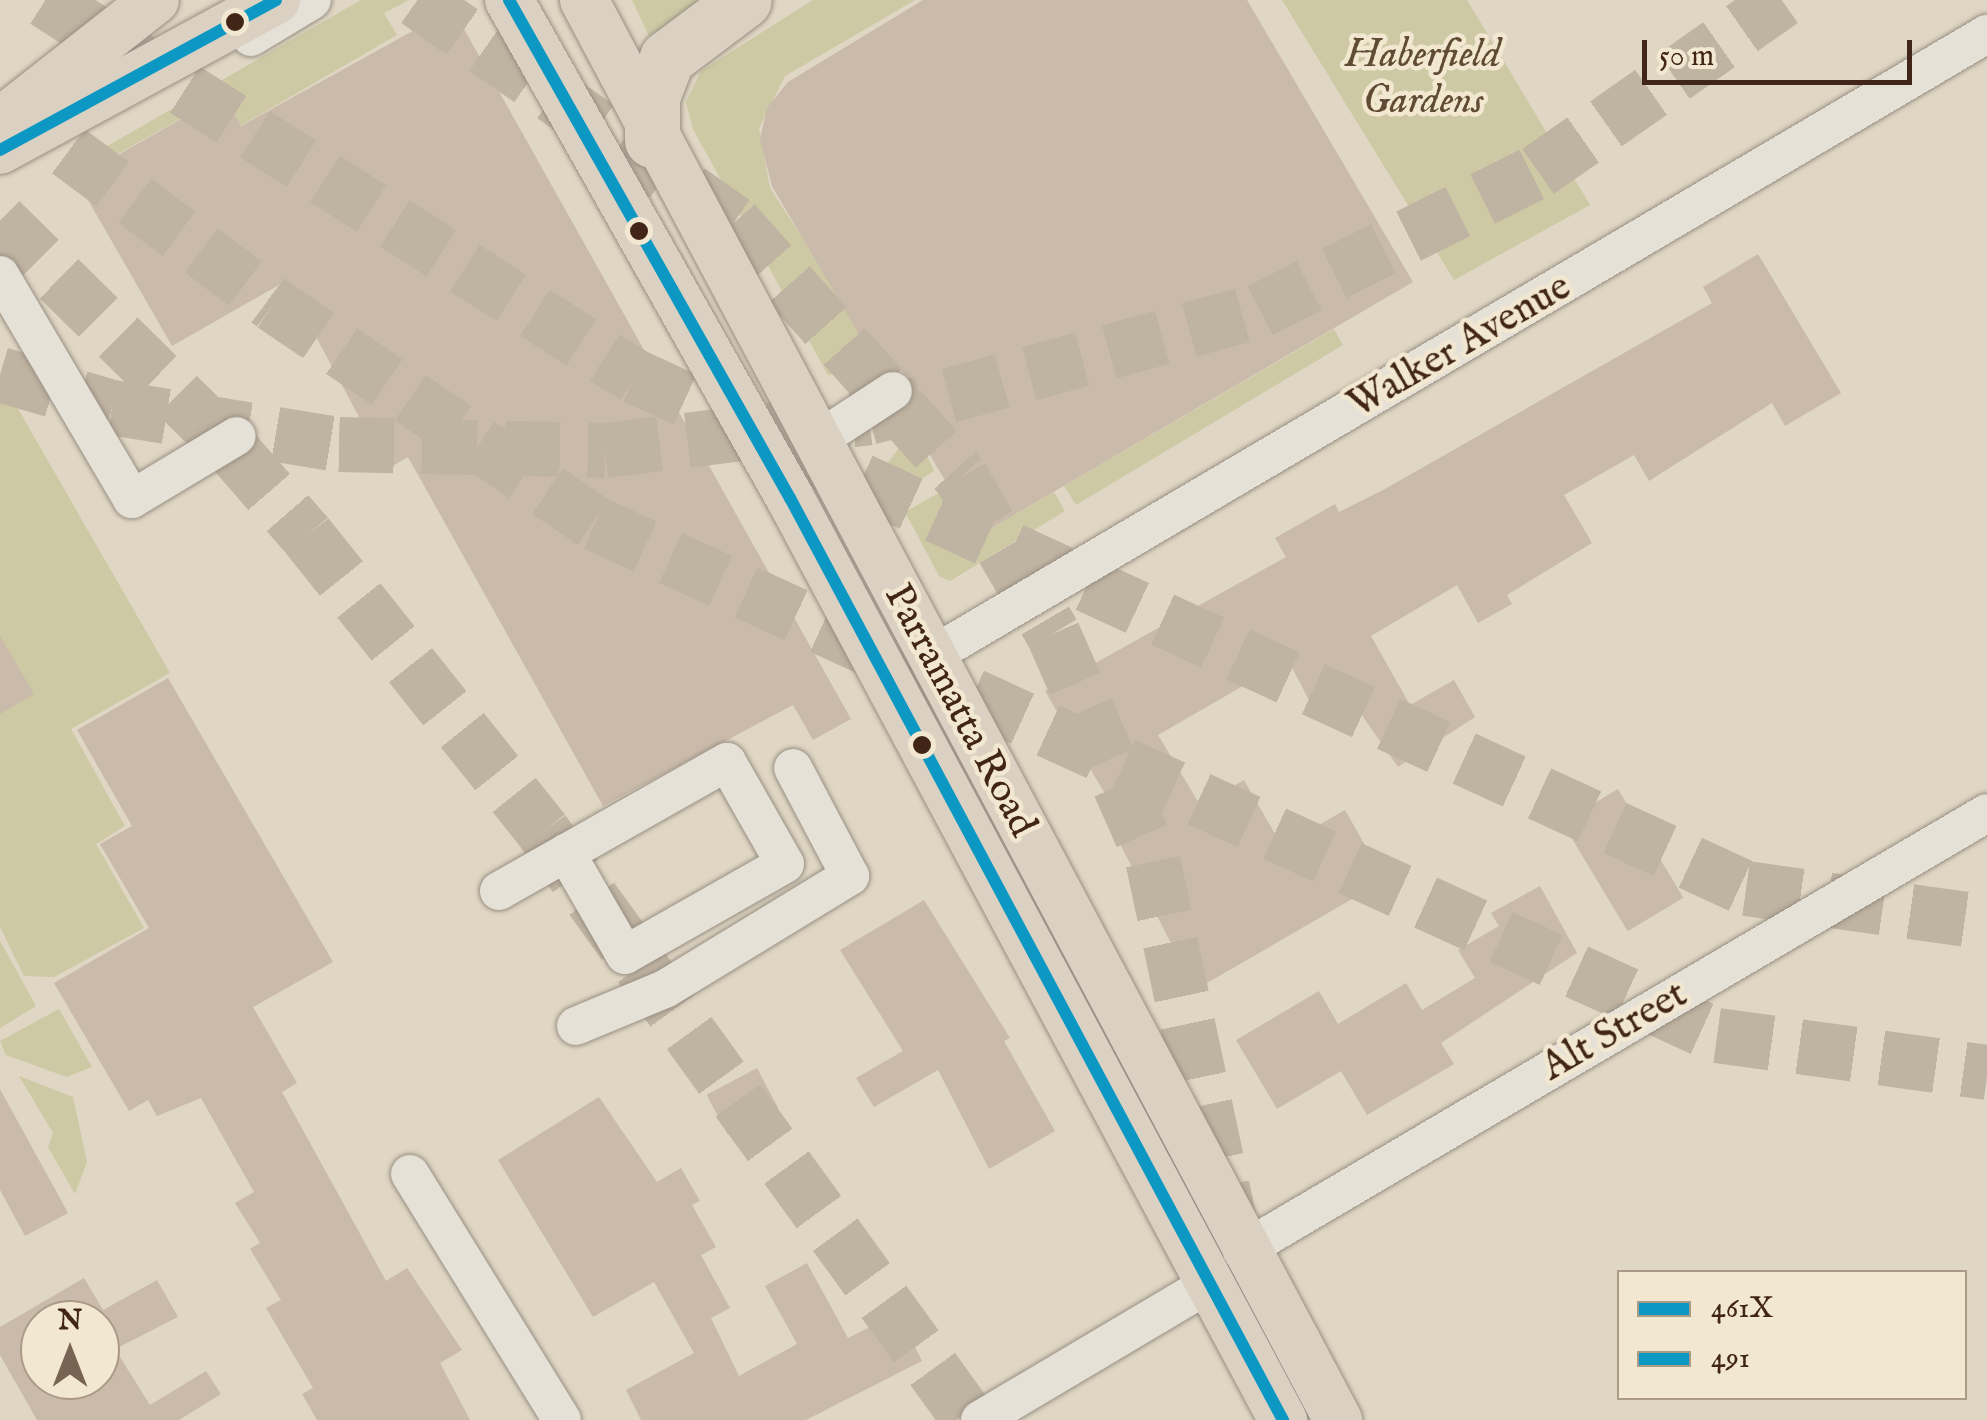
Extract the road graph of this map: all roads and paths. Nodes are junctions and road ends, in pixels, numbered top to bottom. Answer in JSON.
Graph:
{"nodes":[{"id":1,"x":155,"y":0,"type":"edge"},
{"id":2,"x":276,"y":0,"type":"edge"},
{"id":3,"x":312,"y":0,"type":"edge"},
{"id":4,"x":509,"y":0,"type":"edge"},
{"id":5,"x":584,"y":0,"type":"edge"},
{"id":6,"x":744,"y":0,"type":"edge"},
{"id":7,"x":213,"y":30,"type":"junction"},
{"id":8,"x":1987,"y":34,"type":"edge"},
{"id":9,"x":0,"y":122,"type":"edge"},
{"id":10,"x":652,"y":140,"type":"junction"},
{"id":11,"x":0,"y":150,"type":"edge"},
{"id":12,"x":0,"y":275,"type":"edge"},
{"id":13,"x":893,"y":391,"type":"tunnel mouth"},
{"id":14,"x":238,"y":436,"type":"tunnel mouth"},
{"id":15,"x":815,"y":442,"type":"junction"},
{"id":16,"x":931,"y":656,"type":"junction"},
{"id":17,"x":794,"y":768,"type":"dead end"},
{"id":18,"x":1987,"y":813,"type":"edge"},
{"id":19,"x":566,"y":853,"type":"junction"},
{"id":20,"x":499,"y":891,"type":"dead end"},
{"id":21,"x":576,"y":1026,"type":"dead end"},
{"id":22,"x":410,"y":1174,"type":"dead end"},
{"id":23,"x":1242,"y":1251,"type":"junction"},
{"id":24,"x":1206,"y":1286,"type":"junction"},
{"id":25,"x":562,"y":1420,"type":"edge"},
{"id":26,"x":980,"y":1420,"type":"edge"},
{"id":27,"x":1283,"y":1420,"type":"edge"},
{"id":28,"x":1338,"y":1420,"type":"edge"}],
"edges":[{"from":1,"to":9,"type":"main road"},
{"from":2,"to":7,"type":"main road"},
{"from":3,"to":7,"type":"street"},
{"from":4,"to":24,"type":"main road","name":"Parramatta Road"},
{"from":5,"to":10,"type":"main road","name":"Parramatta Road"},
{"from":6,"to":10,"type":"highway"},
{"from":7,"to":11,"type":"main road"},
{"from":8,"to":16,"type":"street","name":"Walker Avenue"},
{"from":10,"to":15,"type":"main road","name":"Parramatta Road"},
{"from":12,"to":14,"type":"street"},
{"from":13,"to":15,"type":"street"},
{"from":15,"to":16,"type":"main road","name":"Parramatta Road"},
{"from":16,"to":23,"type":"main road","name":"Parramatta Road"},
{"from":17,"to":21,"type":"street"},
{"from":18,"to":23,"type":"street","name":"Alt Street"},
{"from":19,"to":19,"type":"street"},
{"from":19,"to":20,"type":"street"},
{"from":22,"to":25,"type":"street"},
{"from":23,"to":28,"type":"main road","name":"Parramatta Road"},
{"from":24,"to":26,"type":"street"},
{"from":24,"to":27,"type":"main road","name":"Parramatta Road"}]}
